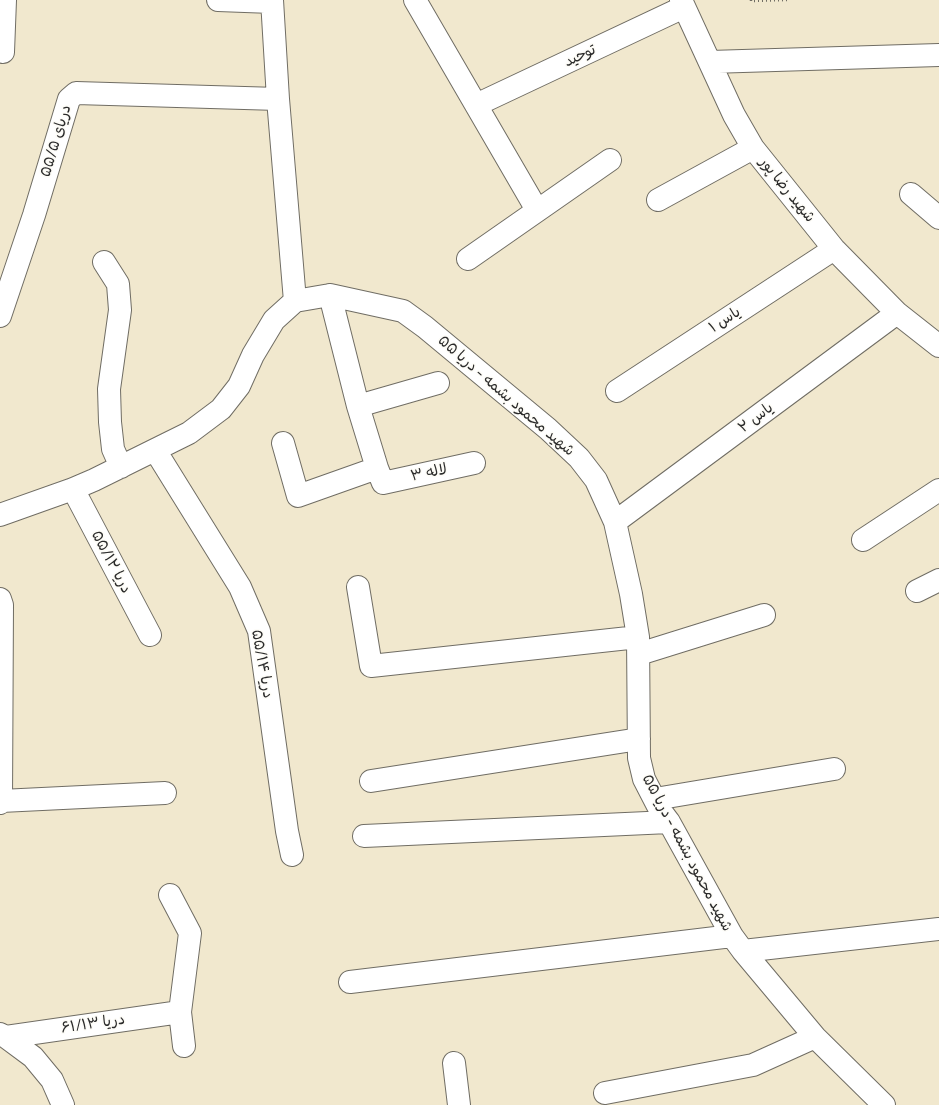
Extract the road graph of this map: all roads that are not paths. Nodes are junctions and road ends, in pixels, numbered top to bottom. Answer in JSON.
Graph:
{"nodes":[{"id":1,"x":5,"y":0,"type":"edge"},
{"id":2,"x":218,"y":0,"type":"edge"},
{"id":3,"x":415,"y":0,"type":"edge"},
{"id":4,"x":272,"y":1,"type":"edge"},
{"id":5,"x":682,"y":3,"type":"edge"},
{"id":6,"x":3,"y":52,"type":"dead end"},
{"id":7,"x":939,"y":55,"type":"edge"},
{"id":8,"x":710,"y":62,"type":"junction"},
{"id":9,"x":278,"y":99,"type":"junction"},
{"id":10,"x":476,"y":105,"type":"junction"},
{"id":11,"x":753,"y":148,"type":"junction"},
{"id":12,"x":610,"y":160,"type":"dead end"},
{"id":13,"x":911,"y":194,"type":"dead end"},
{"id":14,"x":658,"y":200,"type":"dead end"},
{"id":15,"x":537,"y":210,"type":"junction"},
{"id":16,"x":939,"y":218,"type":"edge"},
{"id":17,"x":834,"y":249,"type":"junction"},
{"id":18,"x":468,"y":259,"type":"dead end"},
{"id":19,"x":104,"y":262,"type":"dead end"},
{"id":20,"x":330,"y":295,"type":"junction"},
{"id":21,"x":296,"y":301,"type":"junction"},
{"id":22,"x":896,"y":313,"type":"junction"},
{"id":23,"x":0,"y":316,"type":"edge"},
{"id":24,"x":939,"y":346,"type":"edge"},
{"id":25,"x":438,"y":383,"type":"dead end"},
{"id":26,"x":617,"y":391,"type":"dead end"},
{"id":27,"x":358,"y":406,"type":"junction"},
{"id":28,"x":283,"y":443,"type":"dead end"},
{"id":29,"x":155,"y":450,"type":"junction"},
{"id":30,"x":474,"y":463,"type":"dead end"},
{"id":31,"x":121,"y":467,"type":"junction"},
{"id":32,"x":380,"y":475,"type":"junction"},
{"id":33,"x":73,"y":489,"type":"junction"},
{"id":34,"x":939,"y":490,"type":"edge"},
{"id":35,"x":0,"y":515,"type":"edge"},
{"id":36,"x":615,"y":522,"type":"junction"},
{"id":37,"x":863,"y":540,"type":"dead end"},
{"id":38,"x":939,"y":580,"type":"edge"},
{"id":39,"x":358,"y":587,"type":"dead end"},
{"id":40,"x":917,"y":591,"type":"dead end"},
{"id":41,"x":0,"y":599,"type":"edge"},
{"id":42,"x":764,"y":615,"type":"dead end"},
{"id":43,"x":150,"y":635,"type":"dead end"},
{"id":44,"x":639,"y":645,"type":"junction"},
{"id":45,"x":639,"y":739,"type":"junction"},
{"id":46,"x":834,"y":769,"type":"dead end"},
{"id":47,"x":371,"y":781,"type":"dead end"},
{"id":48,"x":165,"y":793,"type":"dead end"},
{"id":49,"x":655,"y":799,"type":"junction"},
{"id":50,"x":1,"y":802,"type":"edge"},
{"id":51,"x":669,"y":822,"type":"junction"},
{"id":52,"x":364,"y":836,"type":"dead end"},
{"id":53,"x":292,"y":855,"type":"dead end"},
{"id":54,"x":170,"y":895,"type":"dead end"},
{"id":55,"x":939,"y":929,"type":"edge"},
{"id":56,"x":737,"y":943,"type":"junction"},
{"id":57,"x":350,"y":982,"type":"dead end"},
{"id":58,"x":180,"y":1012,"type":"junction"},
{"id":59,"x":3,"y":1036,"type":"edge"},
{"id":60,"x":815,"y":1037,"type":"junction"},
{"id":61,"x":184,"y":1046,"type":"dead end"},
{"id":62,"x":454,"y":1063,"type":"dead end"},
{"id":63,"x":605,"y":1093,"type":"dead end"},
{"id":64,"x":63,"y":1105,"type":"edge"},
{"id":65,"x":459,"y":1105,"type":"edge"},
{"id":66,"x":884,"y":1105,"type":"edge"}],
"edges":[{"from":1,"to":6,"type":"street"},
{"from":2,"to":4,"type":"street"},
{"from":3,"to":10,"type":"street"},
{"from":4,"to":9,"type":"street"},
{"from":5,"to":8,"type":"street","name":"شهید رضا پور"},
{"from":5,"to":10,"type":"street","name":"توحید"},
{"from":7,"to":8,"type":"street"},
{"from":8,"to":11,"type":"street","name":"شهید رضا پور"},
{"from":9,"to":21,"type":"street"},
{"from":9,"to":23,"type":"street","name":"دریای ۵۵/۵"},
{"from":10,"to":15,"type":"street"},
{"from":11,"to":14,"type":"street"},
{"from":11,"to":17,"type":"street","name":"شهید رضا پور"},
{"from":12,"to":15,"type":"street"},
{"from":13,"to":16,"type":"street"},
{"from":15,"to":18,"type":"street"},
{"from":17,"to":22,"type":"street","name":"شهید رضا پور"},
{"from":17,"to":26,"type":"street","name":"یاس ۱"},
{"from":19,"to":31,"type":"street"},
{"from":20,"to":21,"type":"street","name":"شهید محمود بشمه - دریا ۵۵"},
{"from":20,"to":27,"type":"street"},
{"from":20,"to":36,"type":"street","name":"شهید محمود بشمه - دریا ۵۵"},
{"from":21,"to":29,"type":"street"},
{"from":22,"to":24,"type":"street","name":"شهید رضا پور"},
{"from":22,"to":36,"type":"street","name":"یاس ۲"},
{"from":25,"to":27,"type":"street"},
{"from":27,"to":32,"type":"street"},
{"from":28,"to":32,"type":"street","name":"لاله ۳"},
{"from":29,"to":31,"type":"street"},
{"from":29,"to":53,"type":"street","name":"دریا ۵۵/۱۴"},
{"from":30,"to":32,"type":"street","name":"لاله ۳"},
{"from":31,"to":33,"type":"street"},
{"from":33,"to":35,"type":"street"},
{"from":33,"to":43,"type":"street","name":"دریا ۵۵/۱۲"},
{"from":34,"to":37,"type":"street"},
{"from":36,"to":44,"type":"street","name":"شهید محمود بشمه - دریا ۵۵"},
{"from":38,"to":40,"type":"street"},
{"from":39,"to":44,"type":"street"},
{"from":41,"to":50,"type":"street"},
{"from":42,"to":44,"type":"street"},
{"from":44,"to":45,"type":"street","name":"شهید محمود بشمه - دریا ۵۵"},
{"from":45,"to":47,"type":"street"},
{"from":45,"to":49,"type":"street","name":"شهید محمود بشمه - دریا ۵۵"},
{"from":46,"to":49,"type":"street"},
{"from":48,"to":50,"type":"street"},
{"from":49,"to":51,"type":"street","name":"شهید محمود بشمه - دریا ۵۵"},
{"from":51,"to":52,"type":"street"},
{"from":51,"to":56,"type":"street","name":"شهید محمود بشمه - دریا ۵۵"},
{"from":54,"to":58,"type":"street"},
{"from":55,"to":56,"type":"street"},
{"from":56,"to":57,"type":"street"},
{"from":56,"to":60,"type":"street","name":"شهید محمود بشمه - دریا ۵۵"},
{"from":58,"to":59,"type":"street","name":"دریا ۶۱/۱۳"},
{"from":58,"to":61,"type":"street"},
{"from":59,"to":64,"type":"street"},
{"from":60,"to":63,"type":"street"},
{"from":60,"to":66,"type":"street","name":"شهید محمود بشمه - دریا ۵۵"},
{"from":62,"to":65,"type":"street"}]}
